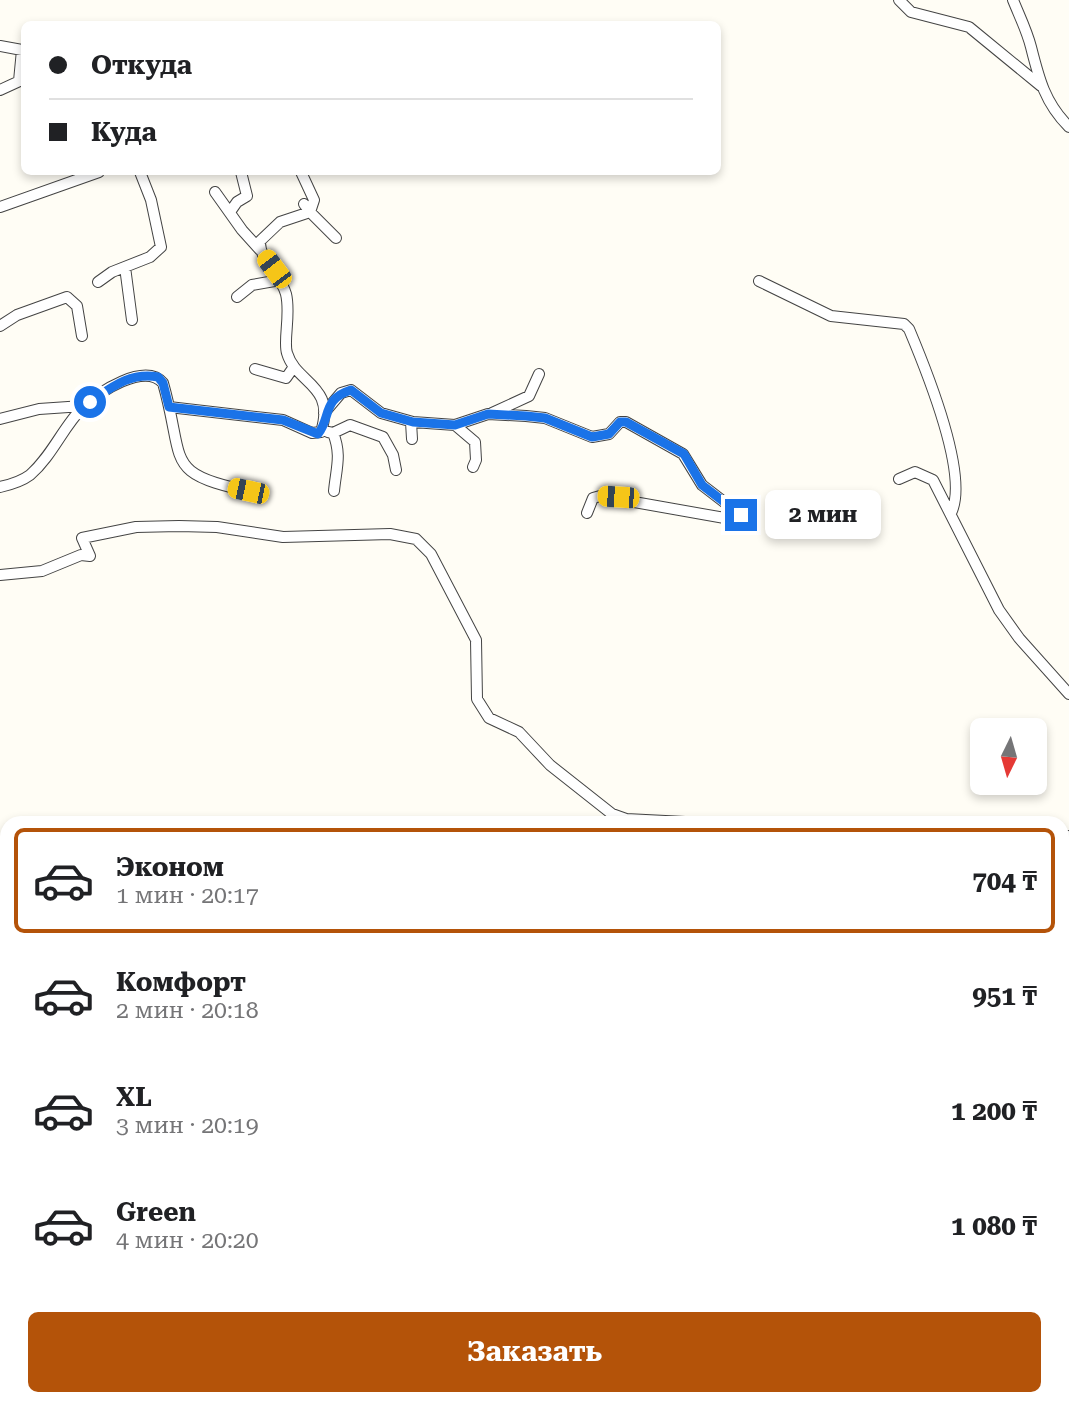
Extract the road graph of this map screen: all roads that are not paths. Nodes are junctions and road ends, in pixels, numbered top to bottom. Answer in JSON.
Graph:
{"nodes":[{"id":1,"x":899,"y":0,"type":"edge"},
{"id":2,"x":1013,"y":0,"type":"edge"},
{"id":3,"x":0,"y":46,"type":"edge"},
{"id":4,"x":21,"y":50,"type":"edge"},
{"id":5,"x":21,"y":80,"type":"edge"},
{"id":6,"x":1041,"y":86,"type":"junction"},
{"id":7,"x":0,"y":90,"type":"edge"},
{"id":8,"x":1069,"y":127,"type":"edge"},
{"id":9,"x":91,"y":175,"type":"edge"},
{"id":10,"x":141,"y":175,"type":"edge"},
{"id":11,"x":242,"y":175,"type":"edge"},
{"id":12,"x":302,"y":175,"type":"edge"},
{"id":13,"x":215,"y":192,"type":"dead end"},
{"id":14,"x":0,"y":207,"type":"edge"},
{"id":15,"x":307,"y":208,"type":"junction"},
{"id":16,"x":230,"y":212,"type":"junction"},
{"id":17,"x":336,"y":238,"type":"dead end"},
{"id":18,"x":260,"y":250,"type":"junction"},
{"id":19,"x":125,"y":267,"type":"junction"},
{"id":20,"x":280,"y":280,"type":"junction"},
{"id":21,"x":759,"y":281,"type":"dead end"},
{"id":22,"x":98,"y":282,"type":"dead end"},
{"id":23,"x":237,"y":297,"type":"dead end"},
{"id":24,"x":132,"y":320,"type":"dead end"},
{"id":25,"x":0,"y":326,"type":"edge"},
{"id":26,"x":82,"y":336,"type":"dead end"},
{"id":27,"x":293,"y":368,"type":"junction"},
{"id":28,"x":255,"y":369,"type":"dead end"},
{"id":29,"x":539,"y":374,"type":"dead end"},
{"id":30,"x":83,"y":406,"type":"junction"},
{"id":31,"x":169,"y":407,"type":"junction"},
{"id":32,"x":324,"y":413,"type":"junction"},
{"id":33,"x":488,"y":414,"type":"junction"},
{"id":34,"x":0,"y":419,"type":"edge"},
{"id":35,"x":411,"y":422,"type":"junction"},
{"id":36,"x":455,"y":425,"type":"junction"},
{"id":37,"x":321,"y":432,"type":"junction"},
{"id":38,"x":333,"y":433,"type":"junction"},
{"id":39,"x":412,"y":439,"type":"dead end"},
{"id":40,"x":473,"y":467,"type":"dead end"},
{"id":41,"x":396,"y":470,"type":"dead end"},
{"id":42,"x":900,"y":479,"type":"dead end"},
{"id":43,"x":0,"y":487,"type":"edge"},
{"id":44,"x":334,"y":491,"type":"dead end"},
{"id":45,"x":261,"y":494,"type":"dead end"},
{"id":46,"x":587,"y":513,"type":"dead end"},
{"id":47,"x":951,"y":513,"type":"junction"},
{"id":48,"x":0,"y":575,"type":"edge"},
{"id":49,"x":1069,"y":694,"type":"edge"},
{"id":50,"x":619,"y":816,"type":"edge"}],
"edges":[{"from":1,"to":6,"type":"street"},
{"from":2,"to":6,"type":"street"},
{"from":3,"to":4,"type":"street"},
{"from":5,"to":7,"type":"street"},
{"from":6,"to":8,"type":"street"},
{"from":9,"to":14,"type":"street"},
{"from":10,"to":19,"type":"street"},
{"from":11,"to":16,"type":"street"},
{"from":12,"to":15,"type":"street"},
{"from":13,"to":16,"type":"street"},
{"from":15,"to":17,"type":"street"},
{"from":15,"to":18,"type":"street"},
{"from":16,"to":18,"type":"street"},
{"from":18,"to":20,"type":"street"},
{"from":19,"to":22,"type":"street"},
{"from":19,"to":24,"type":"street"},
{"from":20,"to":23,"type":"street"},
{"from":20,"to":27,"type":"street"},
{"from":21,"to":47,"type":"street"},
{"from":25,"to":26,"type":"street"},
{"from":27,"to":28,"type":"street"},
{"from":27,"to":32,"type":"street"},
{"from":29,"to":33,"type":"street"},
{"from":30,"to":31,"type":"street"},
{"from":30,"to":34,"type":"street"},
{"from":30,"to":43,"type":"street"},
{"from":31,"to":37,"type":"street"},
{"from":31,"to":45,"type":"street"},
{"from":32,"to":35,"type":"street"},
{"from":32,"to":37,"type":"street"},
{"from":33,"to":36,"type":"street"},
{"from":33,"to":46,"type":"street"},
{"from":35,"to":36,"type":"street"},
{"from":35,"to":39,"type":"street"},
{"from":36,"to":40,"type":"street"},
{"from":37,"to":38,"type":"street"},
{"from":38,"to":41,"type":"street"},
{"from":38,"to":44,"type":"street"},
{"from":42,"to":47,"type":"street"},
{"from":47,"to":49,"type":"street"},
{"from":48,"to":50,"type":"street"}]}
